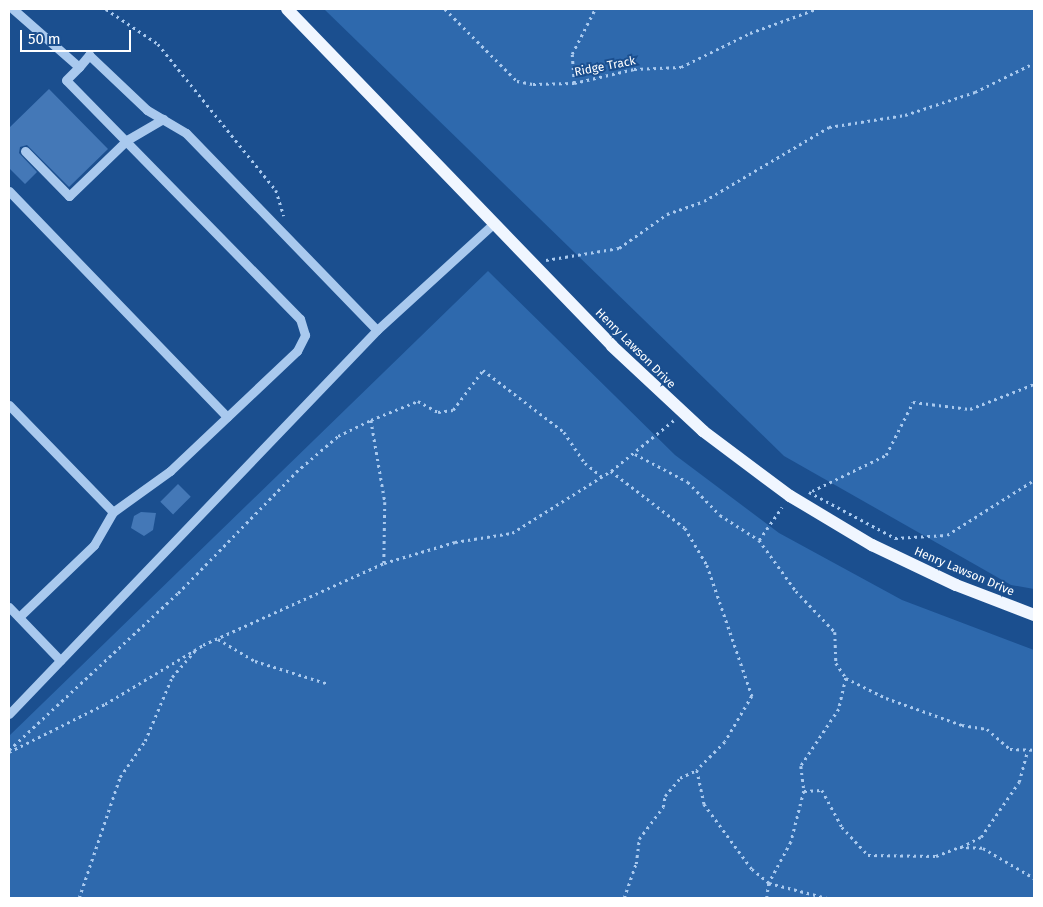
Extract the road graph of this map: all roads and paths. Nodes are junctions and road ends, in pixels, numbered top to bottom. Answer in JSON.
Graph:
{"nodes":[{"id":1,"x":13,"y":9,"type":"edge"},
{"id":2,"x":106,"y":9,"type":"edge"},
{"id":3,"x":286,"y":9,"type":"edge"},
{"id":4,"x":445,"y":9,"type":"edge"},
{"id":5,"x":595,"y":9,"type":"edge"},
{"id":6,"x":816,"y":9,"type":"edge"},
{"id":7,"x":1034,"y":64,"type":"edge"},
{"id":8,"x":78,"y":67,"type":"junction"},
{"id":9,"x":574,"y":83,"type":"junction"},
{"id":10,"x":163,"y":119,"type":"junction"},
{"id":11,"x":128,"y":140,"type":"junction"},
{"id":12,"x":25,"y":151,"type":"dead end"},
{"id":13,"x":9,"y":191,"type":"edge"},
{"id":14,"x":494,"y":223,"type":"junction"},
{"id":15,"x":291,"y":239,"type":"junction"},
{"id":16,"x":531,"y":261,"type":"junction"},
{"id":17,"x":377,"y":330,"type":"junction"},
{"id":18,"x":1034,"y":384,"type":"edge"},
{"id":19,"x":9,"y":405,"type":"edge"},
{"id":20,"x":683,"y":413,"type":"junction"},
{"id":21,"x":227,"y":417,"type":"junction"},
{"id":22,"x":371,"y":420,"type":"junction"},
{"id":23,"x":635,"y":454,"type":"junction"},
{"id":24,"x":611,"y":471,"type":"junction"},
{"id":25,"x":602,"y":476,"type":"junction"},
{"id":26,"x":1034,"y":480,"type":"edge"},
{"id":27,"x":812,"y":491,"type":"junction"},
{"id":28,"x":790,"y":496,"type":"junction"},
{"id":29,"x":113,"y":512,"type":"junction"},
{"id":30,"x":759,"y":540,"type":"junction"},
{"id":31,"x":384,"y":563,"type":"junction"},
{"id":32,"x":9,"y":607,"type":"edge"},
{"id":33,"x":1034,"y":615,"type":"edge"},
{"id":34,"x":19,"y":617,"type":"junction"},
{"id":35,"x":218,"y":639,"type":"junction"},
{"id":36,"x":203,"y":645,"type":"junction"},
{"id":37,"x":60,"y":660,"type":"junction"},
{"id":38,"x":846,"y":678,"type":"junction"},
{"id":39,"x":329,"y":684,"type":"dead end"},
{"id":40,"x":9,"y":714,"type":"edge"},
{"id":41,"x":1034,"y":750,"type":"edge"},
{"id":42,"x":9,"y":751,"type":"edge"},
{"id":43,"x":1027,"y":752,"type":"junction"},
{"id":44,"x":697,"y":770,"type":"junction"},
{"id":45,"x":804,"y":791,"type":"junction"},
{"id":46,"x":960,"y":847,"type":"junction"},
{"id":47,"x":1034,"y":878,"type":"edge"},
{"id":48,"x":769,"y":882,"type":"junction"},
{"id":49,"x":79,"y":898,"type":"edge"},
{"id":50,"x":624,"y":898,"type":"edge"},
{"id":51,"x":767,"y":898,"type":"edge"},
{"id":52,"x":827,"y":898,"type":"edge"}],
"edges":[{"from":1,"to":8,"type":"lane"},
{"from":2,"to":15,"type":"path"},
{"from":3,"to":14,"type":"main road","name":"Henry Lawson Drive"},
{"from":4,"to":9,"type":"path","name":"Ridge Track"},
{"from":5,"to":9,"type":"path"},
{"from":6,"to":9,"type":"path","name":"Ridge Track"},
{"from":7,"to":16,"type":"path"},
{"from":8,"to":10,"type":"lane"},
{"from":8,"to":11,"type":"lane"},
{"from":10,"to":11,"type":"lane"},
{"from":10,"to":15,"type":"lane"},
{"from":11,"to":12,"type":"lane"},
{"from":11,"to":21,"type":"lane"},
{"from":13,"to":21,"type":"lane"},
{"from":14,"to":16,"type":"main road","name":"Henry Lawson Drive"},
{"from":14,"to":17,"type":"lane"},
{"from":15,"to":17,"type":"lane"},
{"from":16,"to":20,"type":"main road","name":"Henry Lawson Drive"},
{"from":17,"to":37,"type":"lane"},
{"from":18,"to":27,"type":"path"},
{"from":19,"to":29,"type":"lane"},
{"from":20,"to":23,"type":"path"},
{"from":20,"to":28,"type":"main road","name":"Henry Lawson Drive"},
{"from":21,"to":29,"type":"lane"},
{"from":22,"to":25,"type":"path"},
{"from":22,"to":31,"type":"path"},
{"from":22,"to":42,"type":"path"},
{"from":23,"to":24,"type":"path"},
{"from":23,"to":30,"type":"path"},
{"from":24,"to":25,"type":"path"},
{"from":24,"to":44,"type":"path"},
{"from":25,"to":31,"type":"path"},
{"from":26,"to":27,"type":"path"},
{"from":27,"to":28,"type":"path"},
{"from":28,"to":30,"type":"path"},
{"from":28,"to":33,"type":"main road","name":"Henry Lawson Drive"},
{"from":29,"to":34,"type":"lane"},
{"from":30,"to":38,"type":"path"},
{"from":31,"to":35,"type":"path"},
{"from":32,"to":34,"type":"lane"},
{"from":34,"to":37,"type":"lane"},
{"from":35,"to":36,"type":"path"},
{"from":35,"to":39,"type":"path"},
{"from":36,"to":42,"type":"path"},
{"from":36,"to":49,"type":"path"},
{"from":37,"to":40,"type":"lane"},
{"from":38,"to":43,"type":"path"},
{"from":38,"to":45,"type":"path"},
{"from":41,"to":43,"type":"path"},
{"from":43,"to":46,"type":"path"},
{"from":44,"to":48,"type":"path"},
{"from":44,"to":50,"type":"path"},
{"from":45,"to":46,"type":"path"},
{"from":45,"to":48,"type":"path"},
{"from":46,"to":47,"type":"path"},
{"from":48,"to":51,"type":"path"},
{"from":48,"to":52,"type":"path"}]}
